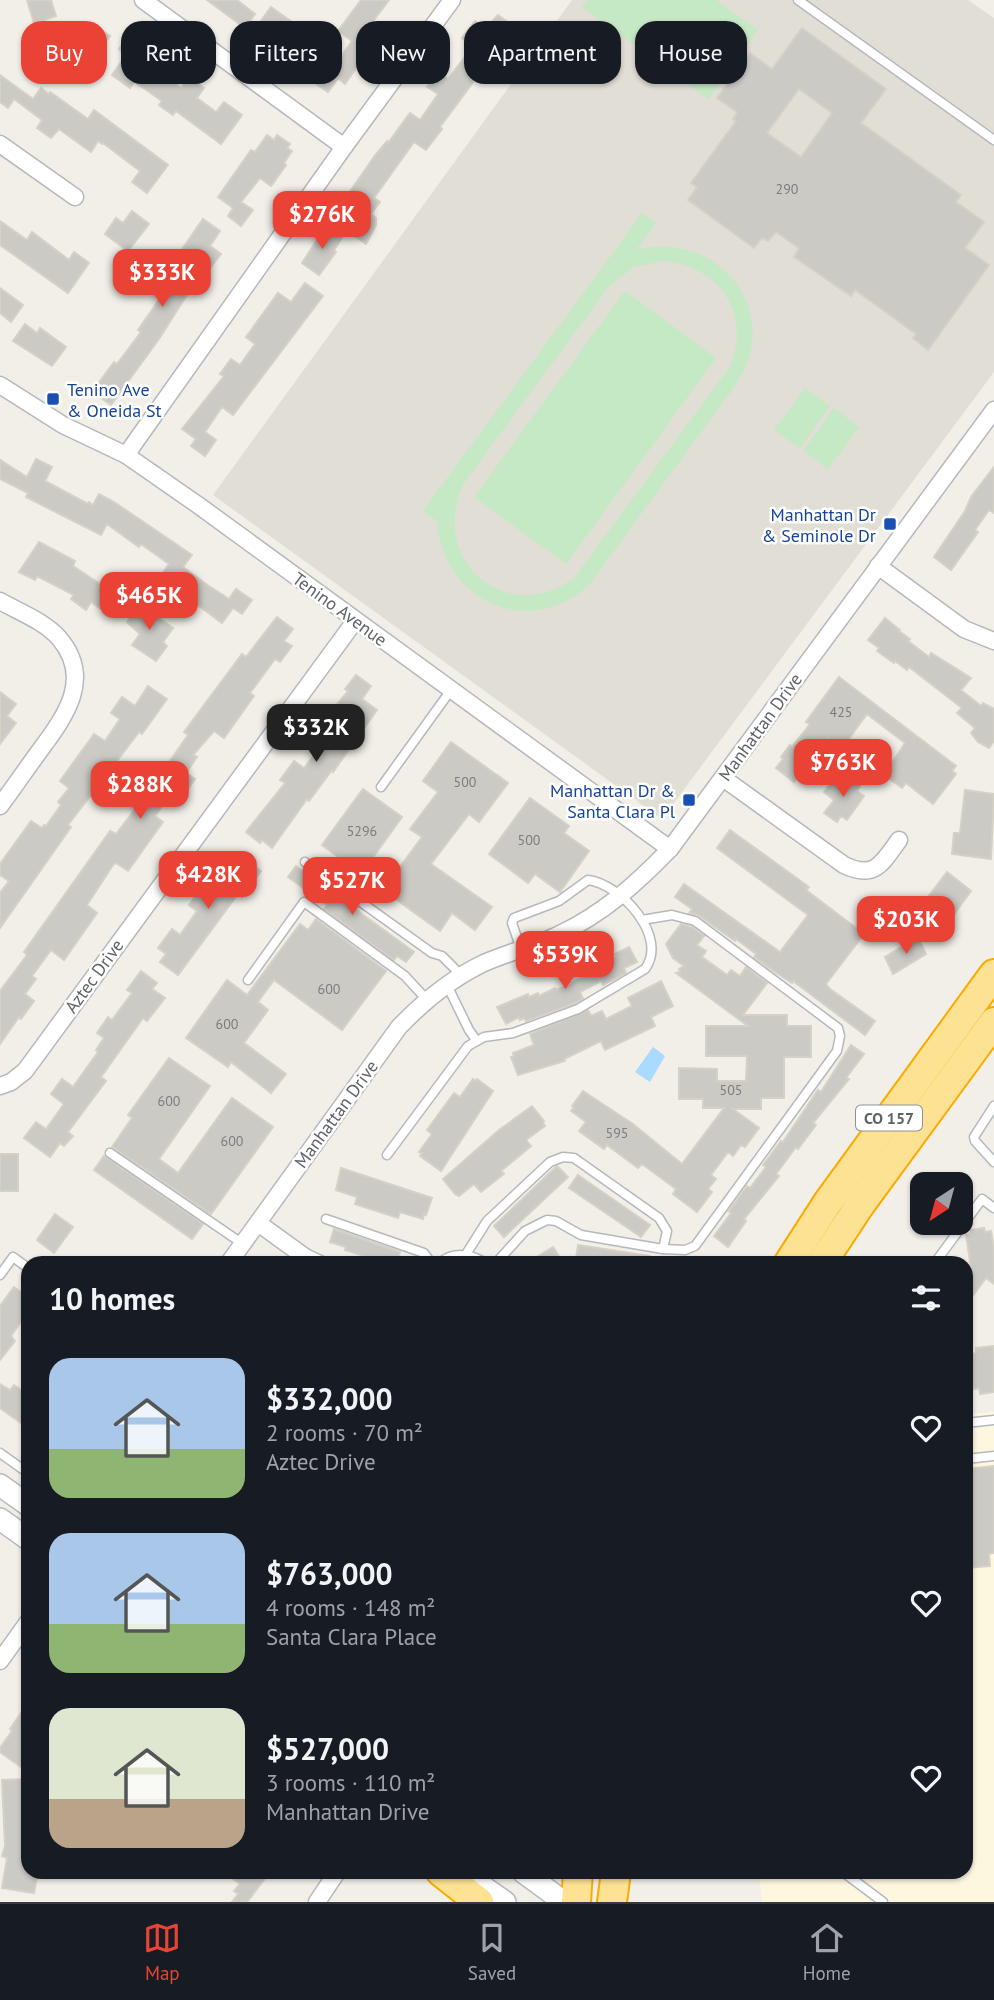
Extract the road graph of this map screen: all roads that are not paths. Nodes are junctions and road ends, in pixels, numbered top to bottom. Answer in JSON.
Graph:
{"nodes":[{"id":1,"x":143,"y":0,"type":"edge"},
{"id":2,"x":452,"y":0,"type":"edge"},
{"id":3,"x":798,"y":0,"type":"edge"},
{"id":4,"x":994,"y":140,"type":"edge"},
{"id":5,"x":0,"y":144,"type":"edge"},
{"id":6,"x":344,"y":147,"type":"junction"},
{"id":7,"x":75,"y":197,"type":"dead end"},
{"id":8,"x":0,"y":385,"type":"edge"},
{"id":9,"x":994,"y":410,"type":"edge"},
{"id":10,"x":126,"y":455,"type":"junction"},
{"id":11,"x":878,"y":566,"type":"junction"},
{"id":12,"x":0,"y":601,"type":"edge"},
{"id":13,"x":355,"y":621,"type":"junction"},
{"id":14,"x":994,"y":641,"type":"edge"},
{"id":15,"x":451,"y":690,"type":"junction"},
{"id":16,"x":723,"y":778,"type":"junction"},
{"id":17,"x":381,"y":787,"type":"dead end"},
{"id":18,"x":0,"y":806,"type":"edge"},
{"id":19,"x":899,"y":840,"type":"dead end"},
{"id":20,"x":670,"y":849,"type":"junction"},
{"id":21,"x":305,"y":862,"type":"dead end"},
{"id":22,"x":623,"y":895,"type":"junction"},
{"id":23,"x":642,"y":920,"type":"junction"},
{"id":24,"x":522,"y":949,"type":"junction"},
{"id":25,"x":994,"y":974,"type":"edge"},
{"id":26,"x":463,"y":976,"type":"junction"},
{"id":27,"x":248,"y":980,"type":"dead end"},
{"id":28,"x":447,"y":985,"type":"junction"},
{"id":29,"x":427,"y":1000,"type":"junction"},
{"id":30,"x":994,"y":1022,"type":"edge"},
{"id":31,"x":476,"y":1040,"type":"junction"},
{"id":32,"x":0,"y":1086,"type":"edge"},
{"id":33,"x":994,"y":1106,"type":"edge"},
{"id":34,"x":110,"y":1153,"type":"dead end"},
{"id":35,"x":387,"y":1155,"type":"dead end"},
{"id":36,"x":994,"y":1162,"type":"edge"},
{"id":37,"x":994,"y":1208,"type":"edge"},
{"id":38,"x":326,"y":1219,"type":"dead end"},
{"id":39,"x":258,"y":1223,"type":"junction"},
{"id":40,"x":243,"y":1244,"type":"junction"},
{"id":41,"x":663,"y":1249,"type":"junction"},
{"id":42,"x":234,"y":1256,"type":"edge"},
{"id":43,"x":302,"y":1256,"type":"edge"},
{"id":44,"x":426,"y":1256,"type":"edge"},
{"id":45,"x":465,"y":1256,"type":"edge"},
{"id":46,"x":502,"y":1256,"type":"edge"},
{"id":47,"x":793,"y":1256,"type":"edge"},
{"id":48,"x":826,"y":1256,"type":"edge"},
{"id":49,"x":940,"y":1256,"type":"edge"},
{"id":50,"x":21,"y":1263,"type":"edge"},
{"id":51,"x":0,"y":1275,"type":"edge"},
{"id":52,"x":994,"y":1420,"type":"edge"},
{"id":53,"x":973,"y":1422,"type":"edge"},
{"id":54,"x":0,"y":1453,"type":"edge"},
{"id":55,"x":994,"y":1457,"type":"edge"},
{"id":56,"x":973,"y":1458,"type":"edge"},
{"id":57,"x":21,"y":1468,"type":"edge"},
{"id":58,"x":0,"y":1485,"type":"edge"},
{"id":59,"x":21,"y":1500,"type":"edge"},
{"id":60,"x":0,"y":1519,"type":"edge"},
{"id":61,"x":21,"y":1534,"type":"edge"},
{"id":62,"x":21,"y":1632,"type":"edge"},
{"id":63,"x":0,"y":1661,"type":"edge"},
{"id":64,"x":332,"y":1879,"type":"edge"},
{"id":65,"x":450,"y":1879,"type":"edge"},
{"id":66,"x":472,"y":1879,"type":"edge"},
{"id":67,"x":533,"y":1879,"type":"edge"},
{"id":68,"x":578,"y":1879,"type":"edge"},
{"id":69,"x":615,"y":1879,"type":"edge"},
{"id":70,"x":629,"y":1879,"type":"edge"},
{"id":71,"x":852,"y":1879,"type":"edge"},
{"id":72,"x":317,"y":1902,"type":"edge"},
{"id":73,"x":479,"y":1902,"type":"edge"},
{"id":74,"x":505,"y":1902,"type":"edge"},
{"id":75,"x":564,"y":1902,"type":"edge"},
{"id":76,"x":576,"y":1902,"type":"edge"},
{"id":77,"x":612,"y":1902,"type":"edge"},
{"id":78,"x":627,"y":1902,"type":"edge"},
{"id":79,"x":883,"y":1902,"type":"edge"}],
"edges":[{"from":1,"to":6,"type":"street"},
{"from":2,"to":6,"type":"street"},
{"from":3,"to":4,"type":"lane"},
{"from":5,"to":7,"type":"street"},
{"from":6,"to":10,"type":"street"},
{"from":8,"to":10,"type":"street","name":"Tenino Avenue"},
{"from":9,"to":11,"type":"street","name":"Manhattan Drive"},
{"from":10,"to":13,"type":"street","name":"Tenino Avenue"},
{"from":11,"to":14,"type":"street"},
{"from":11,"to":16,"type":"street","name":"Manhattan Drive"},
{"from":12,"to":18,"type":"street"},
{"from":13,"to":15,"type":"street","name":"Tenino Avenue"},
{"from":13,"to":32,"type":"street","name":"Aztec Drive"},
{"from":15,"to":17,"type":"lane"},
{"from":15,"to":20,"type":"street","name":"Tenino Avenue"},
{"from":16,"to":19,"type":"street"},
{"from":16,"to":20,"type":"street","name":"Manhattan Drive"},
{"from":20,"to":22,"type":"street","name":"Manhattan Drive"},
{"from":21,"to":26,"type":"lane"},
{"from":22,"to":23,"type":"lane"},
{"from":22,"to":24,"type":"street","name":"Manhattan Drive"},
{"from":22,"to":24,"type":"lane"},
{"from":23,"to":31,"type":"lane"},
{"from":23,"to":41,"type":"lane"},
{"from":24,"to":26,"type":"street","name":"Manhattan Drive"},
{"from":25,"to":47,"type":"highway","number":"CO 157"},
{"from":26,"to":28,"type":"street","name":"Manhattan Drive"},
{"from":27,"to":29,"type":"lane"},
{"from":28,"to":29,"type":"street","name":"Manhattan Drive"},
{"from":28,"to":31,"type":"lane"},
{"from":29,"to":39,"type":"street","name":"Manhattan Drive"},
{"from":30,"to":48,"type":"highway","number":"CO 157"},
{"from":31,"to":35,"type":"lane"},
{"from":33,"to":36,"type":"lane"},
{"from":34,"to":40,"type":"lane"},
{"from":37,"to":49,"type":"lane"},
{"from":38,"to":44,"type":"lane"},
{"from":39,"to":40,"type":"street","name":"Manhattan Drive"},
{"from":39,"to":43,"type":"street"},
{"from":40,"to":42,"type":"street","name":"Manhattan Drive"},
{"from":41,"to":45,"type":"lane"},
{"from":41,"to":46,"type":"lane"},
{"from":50,"to":51,"type":"lane"},
{"from":52,"to":53,"type":"lane"},
{"from":54,"to":57,"type":"lane"},
{"from":55,"to":56,"type":"lane"},
{"from":58,"to":59,"type":"main road"},
{"from":60,"to":61,"type":"main road"},
{"from":62,"to":63,"type":"street"},
{"from":64,"to":72,"type":"street"},
{"from":65,"to":73,"type":"highway"},
{"from":66,"to":74,"type":"main road"},
{"from":67,"to":75,"type":"main road"},
{"from":68,"to":76,"type":"highway"},
{"from":69,"to":77,"type":"highway"},
{"from":70,"to":78,"type":"highway"},
{"from":71,"to":79,"type":"lane"}]}
